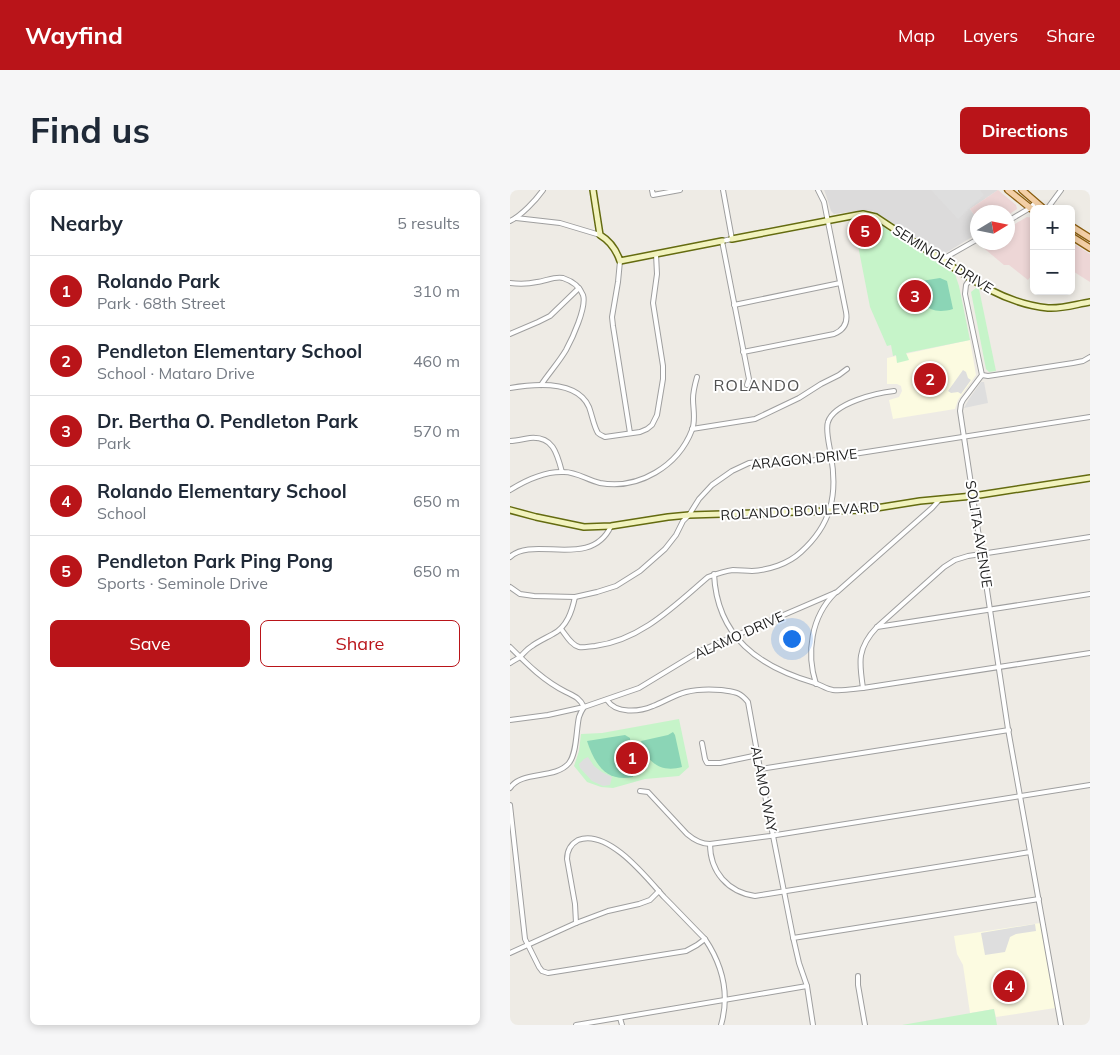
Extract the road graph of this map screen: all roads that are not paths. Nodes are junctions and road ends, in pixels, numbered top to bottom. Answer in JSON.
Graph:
{"nodes":[{"id":1,"x":543,"y":190,"type":"edge"},
{"id":2,"x":593,"y":190,"type":"edge"},
{"id":3,"x":680,"y":190,"type":"edge"},
{"id":4,"x":723,"y":190,"type":"edge"},
{"id":5,"x":818,"y":190,"type":"edge"},
{"id":6,"x":1008,"y":190,"type":"edge"},
{"id":7,"x":1022,"y":190,"type":"edge"},
{"id":8,"x":1061,"y":190,"type":"edge"},
{"id":9,"x":653,"y":192,"type":"edge"},
{"id":10,"x":1036,"y":202,"type":"junction"},
{"id":11,"x":1034,"y":205,"type":"edge"},
{"id":12,"x":1040,"y":205,"type":"edge"},
{"id":13,"x":1049,"y":205,"type":"edge"},
{"id":14,"x":1030,"y":208,"type":"edge"},
{"id":15,"x":1030,"y":211,"type":"edge"},
{"id":16,"x":516,"y":218,"type":"junction"},
{"id":17,"x":1015,"y":218,"type":"edge"},
{"id":18,"x":510,"y":221,"type":"edge"},
{"id":19,"x":828,"y":221,"type":"junction"},
{"id":20,"x":1075,"y":229,"type":"edge"},
{"id":21,"x":600,"y":235,"type":"junction"},
{"id":22,"x":1090,"y":238,"type":"edge"},
{"id":23,"x":732,"y":239,"type":"junction"},
{"id":24,"x":1075,"y":239,"type":"edge"},
{"id":25,"x":722,"y":241,"type":"junction"},
{"id":26,"x":970,"y":244,"type":"edge"},
{"id":27,"x":1090,"y":248,"type":"edge"},
{"id":28,"x":656,"y":254,"type":"junction"},
{"id":29,"x":620,"y":260,"type":"junction"},
{"id":30,"x":941,"y":260,"type":"junction"},
{"id":31,"x":970,"y":279,"type":"junction"},
{"id":32,"x":510,"y":283,"type":"edge"},
{"id":33,"x":840,"y":283,"type":"junction"},
{"id":34,"x":579,"y":288,"type":"junction"},
{"id":35,"x":1090,"y":302,"type":"edge"},
{"id":36,"x":734,"y":305,"type":"junction"},
{"id":37,"x":510,"y":334,"type":"edge"},
{"id":38,"x":743,"y":352,"type":"junction"},
{"id":39,"x":1090,"y":357,"type":"edge"},
{"id":40,"x":847,"y":369,"type":"dead end"},
{"id":41,"x":982,"y":375,"type":"junction"},
{"id":42,"x":698,"y":377,"type":"dead end"},
{"id":43,"x":541,"y":385,"type":"junction"},
{"id":44,"x":747,"y":385,"type":"dead end"},
{"id":45,"x":510,"y":388,"type":"edge"},
{"id":46,"x":894,"y":391,"type":"dead end"},
{"id":47,"x":1090,"y":417,"type":"edge"},
{"id":48,"x":692,"y":429,"type":"junction"},
{"id":49,"x":630,"y":433,"type":"junction"},
{"id":50,"x":964,"y":437,"type":"junction"},
{"id":51,"x":510,"y":441,"type":"edge"},
{"id":52,"x":831,"y":457,"type":"junction"},
{"id":53,"x":562,"y":472,"type":"junction"},
{"id":54,"x":1090,"y":478,"type":"edge"},
{"id":55,"x":510,"y":490,"type":"edge"},
{"id":56,"x":973,"y":496,"type":"junction"},
{"id":57,"x":941,"y":498,"type":"junction"},
{"id":58,"x":510,"y":510,"type":"edge"},
{"id":59,"x":830,"y":511,"type":"junction"},
{"id":60,"x":689,"y":515,"type":"junction"},
{"id":61,"x":611,"y":526,"type":"junction"},
{"id":62,"x":1090,"y":537,"type":"edge"},
{"id":63,"x":982,"y":554,"type":"junction"},
{"id":64,"x":510,"y":557,"type":"edge"},
{"id":65,"x":714,"y":574,"type":"junction"},
{"id":66,"x":510,"y":587,"type":"edge"},
{"id":67,"x":837,"y":592,"type":"junction"},
{"id":68,"x":1090,"y":594,"type":"edge"},
{"id":69,"x":575,"y":597,"type":"junction"},
{"id":70,"x":991,"y":609,"type":"junction"},
{"id":71,"x":877,"y":627,"type":"junction"},
{"id":72,"x":561,"y":629,"type":"junction"},
{"id":73,"x":735,"y":636,"type":"junction"},
{"id":74,"x":510,"y":647,"type":"edge"},
{"id":75,"x":1090,"y":653,"type":"edge"},
{"id":76,"x":520,"y":657,"type":"junction"},
{"id":77,"x":510,"y":664,"type":"edge"},
{"id":78,"x":1000,"y":667,"type":"junction"},
{"id":79,"x":816,"y":684,"type":"junction"},
{"id":80,"x":863,"y":688,"type":"junction"},
{"id":81,"x":606,"y":700,"type":"junction"},
{"id":82,"x":584,"y":707,"type":"junction"},
{"id":83,"x":510,"y":720,"type":"edge"},
{"id":84,"x":1009,"y":730,"type":"junction"},
{"id":85,"x":702,"y":743,"type":"dead end"},
{"id":86,"x":758,"y":755,"type":"junction"},
{"id":87,"x":760,"y":768,"type":"junction"},
{"id":88,"x":1090,"y":785,"type":"edge"},
{"id":89,"x":510,"y":788,"type":"edge"},
{"id":90,"x":640,"y":791,"type":"dead end"},
{"id":91,"x":1020,"y":796,"type":"junction"},
{"id":92,"x":510,"y":806,"type":"edge"},
{"id":93,"x":773,"y":836,"type":"junction"},
{"id":94,"x":710,"y":844,"type":"junction"},
{"id":95,"x":1030,"y":852,"type":"junction"},
{"id":96,"x":659,"y":891,"type":"junction"},
{"id":97,"x":784,"y":891,"type":"junction"},
{"id":98,"x":1039,"y":899,"type":"junction"},
{"id":99,"x":576,"y":923,"type":"junction"},
{"id":100,"x":793,"y":938,"type":"junction"},
{"id":101,"x":705,"y":939,"type":"junction"},
{"id":102,"x":528,"y":945,"type":"junction"},
{"id":103,"x":510,"y":953,"type":"edge"},
{"id":104,"x":858,"y":976,"type":"dead end"},
{"id":105,"x":807,"y":986,"type":"junction"},
{"id":106,"x":726,"y":999,"type":"junction"},
{"id":107,"x":620,"y":1018,"type":"junction"},
{"id":108,"x":576,"y":1025,"type":"edge"},
{"id":109,"x":622,"y":1025,"type":"edge"},
{"id":110,"x":721,"y":1025,"type":"edge"},
{"id":111,"x":813,"y":1025,"type":"edge"},
{"id":112,"x":865,"y":1025,"type":"edge"},
{"id":113,"x":1061,"y":1025,"type":"edge"}],
"edges":[{"from":1,"to":16,"type":"street"},
{"from":2,"to":21,"type":"street"},
{"from":3,"to":9,"type":"street"},
{"from":4,"to":23,"type":"street"},
{"from":5,"to":19,"type":"street"},
{"from":6,"to":14,"type":"main road"},
{"from":7,"to":10,"type":"main road"},
{"from":8,"to":13,"type":"street"},
{"from":10,"to":11,"type":"street"},
{"from":10,"to":12,"type":"main road"},
{"from":15,"to":17,"type":"street"},
{"from":16,"to":18,"type":"street"},
{"from":16,"to":21,"type":"street"},
{"from":19,"to":23,"type":"street","name":"SEMINOLE DRIVE"},
{"from":19,"to":30,"type":"street","name":"SEMINOLE DRIVE"},
{"from":19,"to":33,"type":"street"},
{"from":20,"to":22,"type":"main road"},
{"from":21,"to":29,"type":"street"},
{"from":23,"to":25,"type":"street","name":"SEMINOLE DRIVE"},
{"from":24,"to":27,"type":"main road"},
{"from":25,"to":28,"type":"street","name":"SEMINOLE DRIVE"},
{"from":25,"to":36,"type":"street"},
{"from":26,"to":30,"type":"street"},
{"from":28,"to":29,"type":"street","name":"SEMINOLE DRIVE"},
{"from":28,"to":49,"type":"street"},
{"from":29,"to":49,"type":"street"},
{"from":30,"to":31,"type":"street","name":"SEMINOLE DRIVE"},
{"from":31,"to":35,"type":"street","name":"SEMINOLE DRIVE"},
{"from":31,"to":41,"type":"street"},
{"from":32,"to":34,"type":"street"},
{"from":33,"to":36,"type":"street"},
{"from":33,"to":38,"type":"street"},
{"from":34,"to":37,"type":"street"},
{"from":34,"to":43,"type":"street"},
{"from":36,"to":38,"type":"street"},
{"from":38,"to":44,"type":"street"},
{"from":39,"to":41,"type":"street"},
{"from":40,"to":48,"type":"street"},
{"from":41,"to":50,"type":"street","name":"SOLITA AVENUE"},
{"from":42,"to":48,"type":"street"},
{"from":43,"to":45,"type":"street"},
{"from":43,"to":49,"type":"street"},
{"from":46,"to":52,"type":"street"},
{"from":47,"to":50,"type":"street","name":"ARAGON DRIVE"},
{"from":48,"to":53,"type":"street"},
{"from":50,"to":52,"type":"street","name":"ARAGON DRIVE"},
{"from":50,"to":56,"type":"street","name":"SOLITA AVENUE"},
{"from":51,"to":53,"type":"street"},
{"from":52,"to":59,"type":"street"},
{"from":52,"to":60,"type":"street","name":"ARAGON DRIVE"},
{"from":53,"to":55,"type":"street"},
{"from":54,"to":56,"type":"street","name":"ROLANDO BOULEVARD"},
{"from":56,"to":57,"type":"street","name":"ROLANDO BOULEVARD"},
{"from":56,"to":63,"type":"street","name":"SOLITA AVENUE"},
{"from":57,"to":59,"type":"street","name":"ROLANDO BOULEVARD"},
{"from":57,"to":67,"type":"street","name":"ALAMO DRIVE"},
{"from":58,"to":61,"type":"street","name":"ROLANDO BOULEVARD"},
{"from":59,"to":60,"type":"street","name":"ROLANDO BOULEVARD"},
{"from":59,"to":65,"type":"street"},
{"from":60,"to":61,"type":"street","name":"ROLANDO BOULEVARD"},
{"from":60,"to":69,"type":"street","name":"ARAGON DRIVE"},
{"from":61,"to":64,"type":"street"},
{"from":62,"to":63,"type":"street"},
{"from":63,"to":70,"type":"street","name":"SOLITA AVENUE"},
{"from":63,"to":71,"type":"street"},
{"from":65,"to":72,"type":"street"},
{"from":65,"to":73,"type":"street"},
{"from":66,"to":69,"type":"street","name":"ARAGON DRIVE"},
{"from":67,"to":73,"type":"street","name":"ALAMO DRIVE"},
{"from":67,"to":79,"type":"street"},
{"from":68,"to":70,"type":"street"},
{"from":69,"to":72,"type":"street"},
{"from":70,"to":71,"type":"street"},
{"from":70,"to":78,"type":"street","name":"SOLITA AVENUE"},
{"from":71,"to":80,"type":"street"},
{"from":72,"to":76,"type":"street"},
{"from":73,"to":79,"type":"street"},
{"from":73,"to":81,"type":"street","name":"ALAMO DRIVE"},
{"from":74,"to":76,"type":"street"},
{"from":75,"to":78,"type":"street"},
{"from":76,"to":77,"type":"street"},
{"from":76,"to":82,"type":"street"},
{"from":78,"to":80,"type":"street"},
{"from":78,"to":84,"type":"street","name":"SOLITA AVENUE"},
{"from":79,"to":80,"type":"street"},
{"from":81,"to":82,"type":"street","name":"ALAMO DRIVE"},
{"from":81,"to":86,"type":"street","name":"ALAMO WAY"},
{"from":82,"to":83,"type":"street","name":"ALAMO DRIVE"},
{"from":82,"to":89,"type":"street"},
{"from":84,"to":87,"type":"street"},
{"from":84,"to":91,"type":"street","name":"SOLITA AVENUE"},
{"from":85,"to":86,"type":"street"},
{"from":86,"to":87,"type":"street","name":"ALAMO WAY"},
{"from":87,"to":93,"type":"street","name":"ALAMO WAY"},
{"from":88,"to":91,"type":"street"},
{"from":90,"to":94,"type":"street"},
{"from":91,"to":93,"type":"street"},
{"from":91,"to":95,"type":"street","name":"SOLITA AVENUE"},
{"from":92,"to":102,"type":"street"},
{"from":93,"to":94,"type":"street"},
{"from":93,"to":97,"type":"street","name":"ALAMO WAY"},
{"from":94,"to":97,"type":"street"},
{"from":95,"to":97,"type":"street"},
{"from":95,"to":98,"type":"street","name":"SOLITA AVENUE"},
{"from":96,"to":99,"type":"street"},
{"from":96,"to":99,"type":"street"},
{"from":96,"to":101,"type":"street"},
{"from":97,"to":100,"type":"street","name":"ALAMO WAY"},
{"from":98,"to":100,"type":"street"},
{"from":98,"to":113,"type":"street","name":"SOLITA AVENUE"},
{"from":99,"to":102,"type":"street"},
{"from":100,"to":105,"type":"street","name":"ALAMO WAY"},
{"from":101,"to":102,"type":"street"},
{"from":101,"to":106,"type":"street"},
{"from":102,"to":103,"type":"street"},
{"from":104,"to":112,"type":"street"},
{"from":105,"to":106,"type":"street"},
{"from":105,"to":111,"type":"street","name":"ALAMO WAY"},
{"from":106,"to":107,"type":"street"},
{"from":106,"to":110,"type":"street"},
{"from":107,"to":108,"type":"street"},
{"from":107,"to":109,"type":"street"}]}
